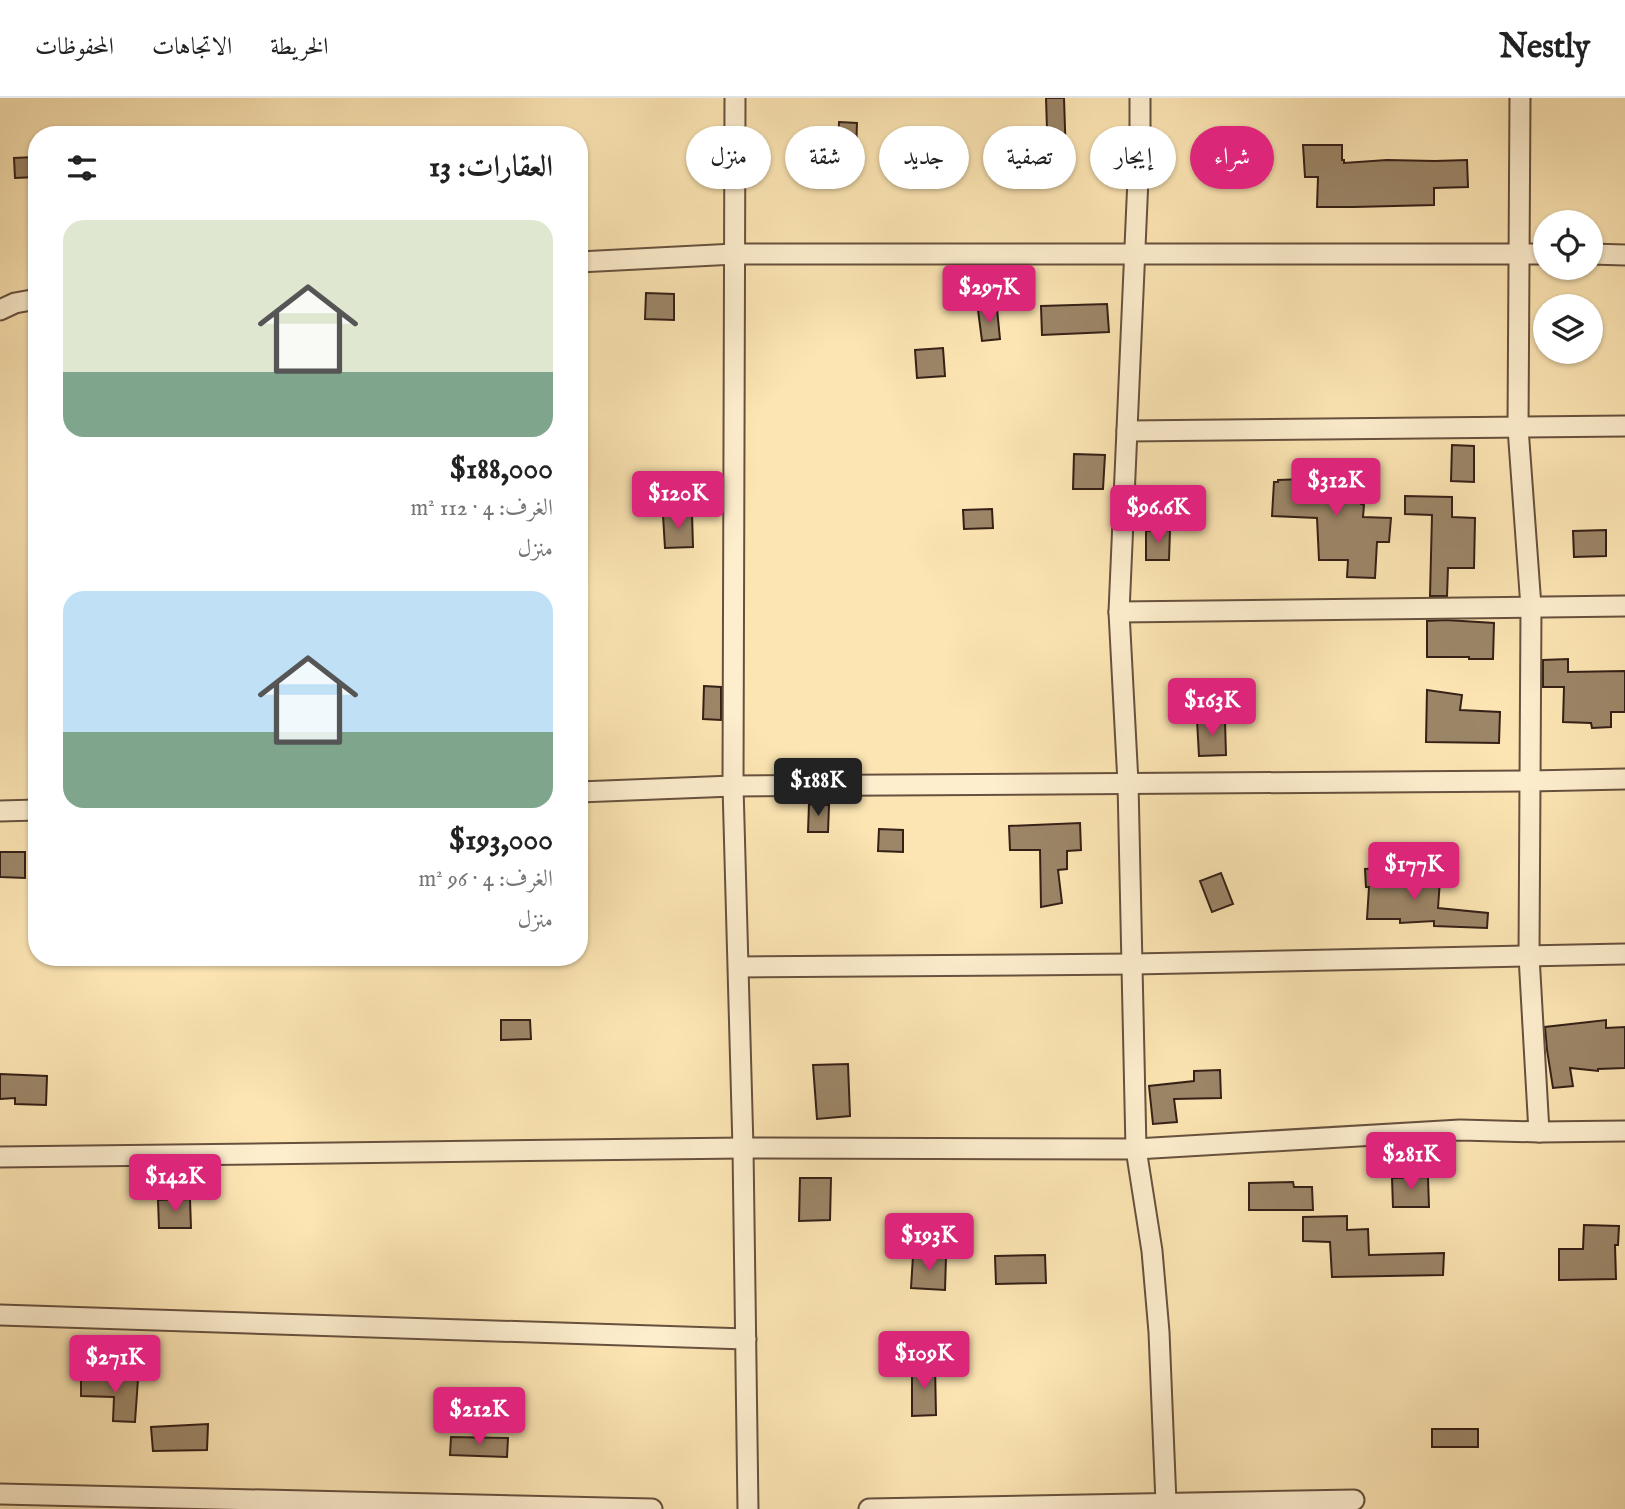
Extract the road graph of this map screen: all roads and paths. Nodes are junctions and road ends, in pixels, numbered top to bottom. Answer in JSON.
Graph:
{"nodes":[{"id":1,"x":736,"y":98,"type":"edge"},
{"id":2,"x":1140,"y":98,"type":"edge"},
{"id":3,"x":1520,"y":98,"type":"edge"},
{"id":4,"x":1135,"y":253,"type":"junction"},
{"id":5,"x":735,"y":254,"type":"junction"},
{"id":6,"x":1519,"y":254,"type":"junction"},
{"id":7,"x":1533,"y":254,"type":"edge"},
{"id":8,"x":1603,"y":254,"type":"edge"},
{"id":9,"x":1625,"y":255,"type":"edge"},
{"id":10,"x":588,"y":261,"type":"edge"},
{"id":11,"x":28,"y":301,"type":"edge"},
{"id":12,"x":0,"y":310,"type":"edge"},
{"id":13,"x":1625,"y":426,"type":"edge"},
{"id":14,"x":1518,"y":428,"type":"junction"},
{"id":15,"x":1127,"y":431,"type":"junction"},
{"id":16,"x":1625,"y":606,"type":"edge"},
{"id":17,"x":1531,"y":607,"type":"junction"},
{"id":18,"x":1119,"y":612,"type":"junction"},
{"id":19,"x":1625,"y":779,"type":"edge"},
{"id":20,"x":1530,"y":781,"type":"junction"},
{"id":21,"x":1128,"y":783,"type":"junction"},
{"id":22,"x":733,"y":786,"type":"junction"},
{"id":23,"x":588,"y":792,"type":"edge"},
{"id":24,"x":28,"y":810,"type":"edge"},
{"id":25,"x":0,"y":811,"type":"edge"},
{"id":26,"x":1625,"y":954,"type":"edge"},
{"id":27,"x":1529,"y":956,"type":"junction"},
{"id":28,"x":1133,"y":964,"type":"junction"},
{"id":29,"x":738,"y":967,"type":"junction"},
{"id":30,"x":1625,"y":1131,"type":"edge"},
{"id":31,"x":1539,"y":1132,"type":"junction"},
{"id":32,"x":743,"y":1148,"type":"junction"},
{"id":33,"x":1136,"y":1149,"type":"junction"},
{"id":34,"x":0,"y":1157,"type":"edge"},
{"id":35,"x":0,"y":1315,"type":"edge"},
{"id":36,"x":746,"y":1339,"type":"junction"},
{"id":37,"x":0,"y":1494,"type":"edge"},
{"id":38,"x":1166,"y":1503,"type":"junction"},
{"id":39,"x":652,"y":1509,"type":"edge"},
{"id":40,"x":748,"y":1509,"type":"edge"},
{"id":41,"x":869,"y":1509,"type":"edge"},
{"id":42,"x":1346,"y":1509,"type":"edge"}],
"edges":[{"from":1,"to":5,"type":"street"},
{"from":2,"to":4,"type":"street"},
{"from":3,"to":6,"type":"street"},
{"from":4,"to":5,"type":"street"},
{"from":4,"to":6,"type":"street"},
{"from":4,"to":15,"type":"street"},
{"from":5,"to":10,"type":"street"},
{"from":5,"to":22,"type":"street"},
{"from":6,"to":7,"type":"street"},
{"from":6,"to":14,"type":"street"},
{"from":8,"to":9,"type":"street"},
{"from":11,"to":12,"type":"street"},
{"from":13,"to":14,"type":"street"},
{"from":14,"to":15,"type":"street"},
{"from":14,"to":17,"type":"street"},
{"from":15,"to":18,"type":"street"},
{"from":16,"to":17,"type":"street"},
{"from":17,"to":18,"type":"street"},
{"from":17,"to":20,"type":"street"},
{"from":18,"to":21,"type":"street"},
{"from":19,"to":20,"type":"street"},
{"from":20,"to":21,"type":"street"},
{"from":20,"to":27,"type":"street"},
{"from":21,"to":22,"type":"street"},
{"from":21,"to":28,"type":"street"},
{"from":22,"to":23,"type":"street"},
{"from":22,"to":29,"type":"street"},
{"from":24,"to":25,"type":"street"},
{"from":26,"to":27,"type":"street"},
{"from":27,"to":28,"type":"street"},
{"from":27,"to":31,"type":"street"},
{"from":28,"to":29,"type":"street"},
{"from":28,"to":33,"type":"street"},
{"from":29,"to":32,"type":"street"},
{"from":30,"to":31,"type":"street"},
{"from":31,"to":33,"type":"street"},
{"from":32,"to":33,"type":"street"},
{"from":32,"to":34,"type":"street"},
{"from":32,"to":36,"type":"street"},
{"from":33,"to":38,"type":"street"},
{"from":35,"to":36,"type":"street"},
{"from":36,"to":40,"type":"street"},
{"from":37,"to":39,"type":"street"},
{"from":38,"to":41,"type":"street"},
{"from":38,"to":42,"type":"street"}]}
